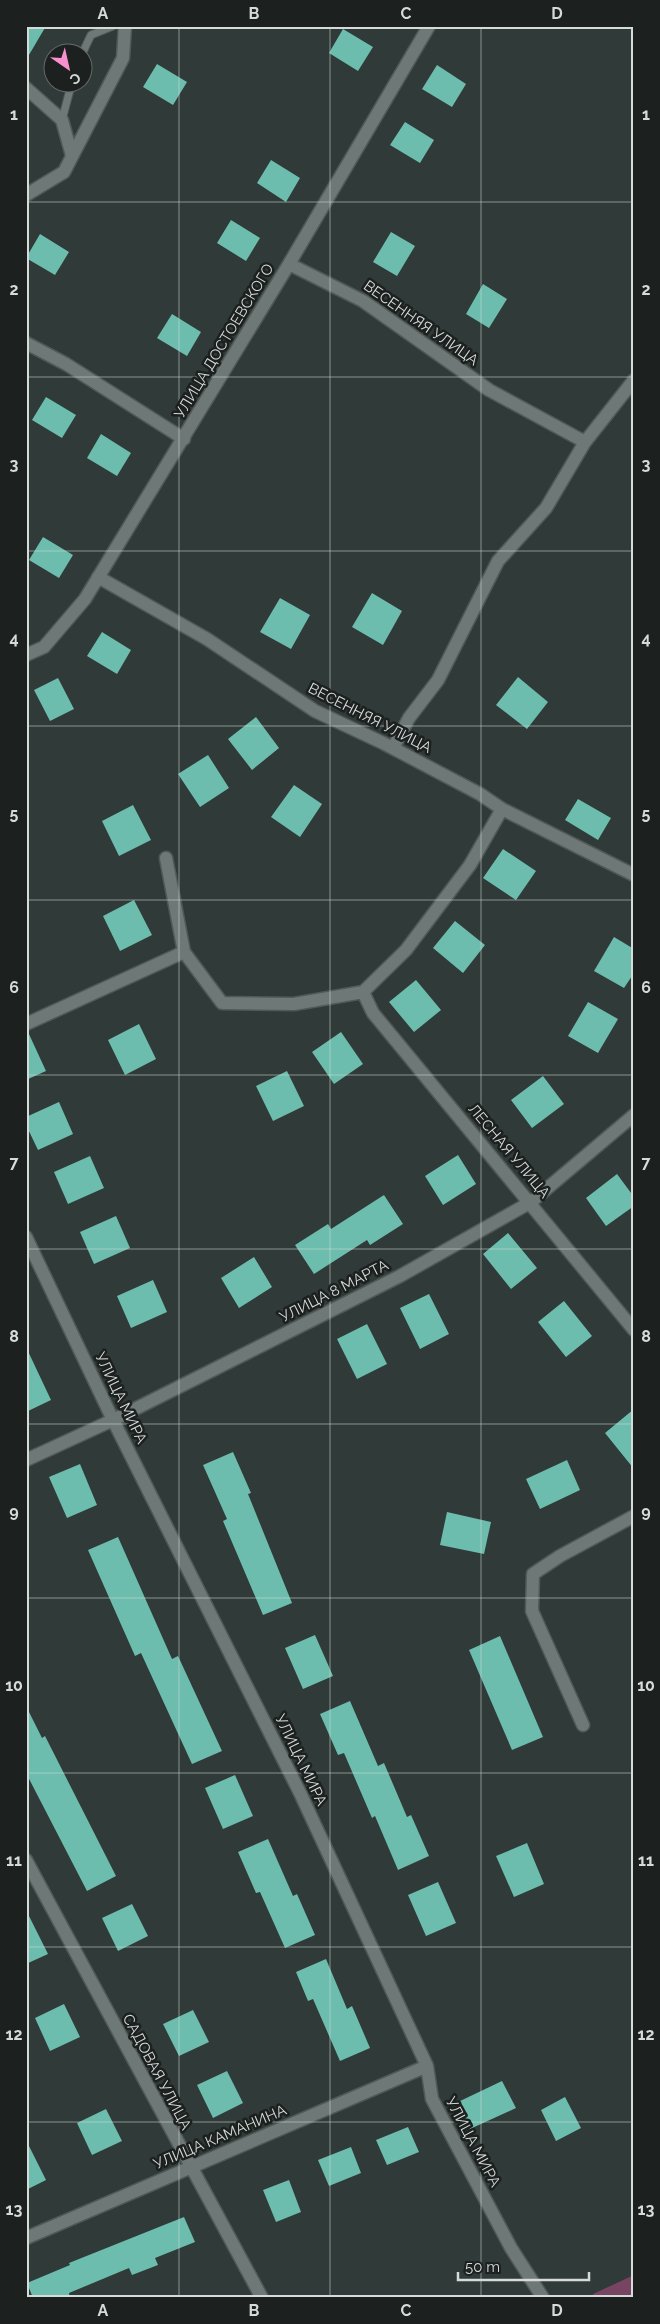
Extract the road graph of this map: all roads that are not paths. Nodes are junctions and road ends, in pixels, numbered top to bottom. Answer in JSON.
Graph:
{"nodes":[{"id":1,"x":113,"y":26,"type":"edge"},
{"id":2,"x":125,"y":26,"type":"edge"},
{"id":3,"x":429,"y":26,"type":"edge"},
{"id":4,"x":88,"y":42,"type":"edge"},
{"id":5,"x":26,"y":88,"type":"edge"},
{"id":6,"x":69,"y":92,"type":"edge"},
{"id":7,"x":62,"y":120,"type":"junction"},
{"id":8,"x":72,"y":156,"type":"junction"},
{"id":9,"x":26,"y":196,"type":"edge"},
{"id":10,"x":289,"y":264,"type":"junction"},
{"id":11,"x":26,"y":343,"type":"edge"},
{"id":12,"x":634,"y":380,"type":"edge"},
{"id":13,"x":184,"y":439,"type":"junction"},
{"id":14,"x":585,"y":442,"type":"junction"},
{"id":15,"x":98,"y":577,"type":"junction"},
{"id":16,"x":26,"y":655,"type":"edge"},
{"id":17,"x":394,"y":748,"type":"junction"},
{"id":18,"x":502,"y":809,"type":"junction"},
{"id":19,"x":166,"y":858,"type":"dead end"},
{"id":20,"x":634,"y":875,"type":"edge"},
{"id":21,"x":184,"y":952,"type":"junction"},
{"id":22,"x":363,"y":992,"type":"junction"},
{"id":23,"x":26,"y":1024,"type":"edge"},
{"id":24,"x":634,"y":1115,"type":"edge"},
{"id":25,"x":531,"y":1202,"type":"junction"},
{"id":26,"x":26,"y":1237,"type":"edge"},
{"id":27,"x":634,"y":1330,"type":"edge"},
{"id":28,"x":112,"y":1420,"type":"junction"},
{"id":29,"x":26,"y":1460,"type":"edge"},
{"id":30,"x":634,"y":1516,"type":"edge"},
{"id":31,"x":582,"y":1726,"type":"dead end"},
{"id":32,"x":26,"y":1860,"type":"edge"},
{"id":33,"x":427,"y":2066,"type":"junction"},
{"id":34,"x":190,"y":2167,"type":"junction"},
{"id":35,"x":26,"y":2238,"type":"edge"},
{"id":36,"x":262,"y":2298,"type":"edge"},
{"id":37,"x":543,"y":2298,"type":"edge"}],
"edges":[{"from":1,"to":4,"type":"lane"},
{"from":2,"to":8,"type":"street"},
{"from":3,"to":10,"type":"street","name":"УЛИЦА ДОСТОЕВСКОГО"},
{"from":5,"to":7,"type":"street"},
{"from":6,"to":7,"type":"lane"},
{"from":7,"to":8,"type":"street"},
{"from":8,"to":9,"type":"street"},
{"from":10,"to":13,"type":"street","name":"УЛИЦА ДОСТОЕВСКОГО"},
{"from":10,"to":14,"type":"street","name":"ВЕСЕННЯЯ УЛИЦА"},
{"from":11,"to":13,"type":"street"},
{"from":12,"to":14,"type":"street"},
{"from":13,"to":15,"type":"street","name":"УЛИЦА ДОСТОЕВСКОГО"},
{"from":14,"to":17,"type":"street"},
{"from":15,"to":16,"type":"street","name":"УЛИЦА ДОСТОЕВСКОГО"},
{"from":15,"to":17,"type":"street","name":"ВЕСЕННЯЯ УЛИЦА"},
{"from":17,"to":18,"type":"street","name":"ВЕСЕННЯЯ УЛИЦА"},
{"from":18,"to":20,"type":"street","name":"ВЕСЕННЯЯ УЛИЦА"},
{"from":18,"to":22,"type":"street"},
{"from":19,"to":21,"type":"street"},
{"from":21,"to":22,"type":"street"},
{"from":21,"to":23,"type":"street"},
{"from":22,"to":25,"type":"street","name":"ЛЕСНАЯ УЛИЦА"},
{"from":24,"to":25,"type":"street","name":"УЛИЦА 8 МАРТА"},
{"from":25,"to":27,"type":"street","name":"ЛЕСНАЯ УЛИЦА"},
{"from":25,"to":28,"type":"street","name":"УЛИЦА 8 МАРТА"},
{"from":26,"to":28,"type":"street","name":"УЛИЦА МИРА"},
{"from":28,"to":29,"type":"street","name":"УЛИЦА 8 МАРТА"},
{"from":28,"to":33,"type":"street","name":"УЛИЦА МИРА"},
{"from":30,"to":31,"type":"street"},
{"from":32,"to":34,"type":"street","name":"САДОВАЯ УЛИЦА"},
{"from":33,"to":34,"type":"street","name":"УЛИЦА КАМАНИНА"},
{"from":33,"to":37,"type":"street","name":"УЛИЦА МИРА"},
{"from":34,"to":35,"type":"street","name":"УЛИЦА КАМАНИНА"},
{"from":34,"to":36,"type":"street","name":"САДОВАЯ УЛИЦА"}]}
